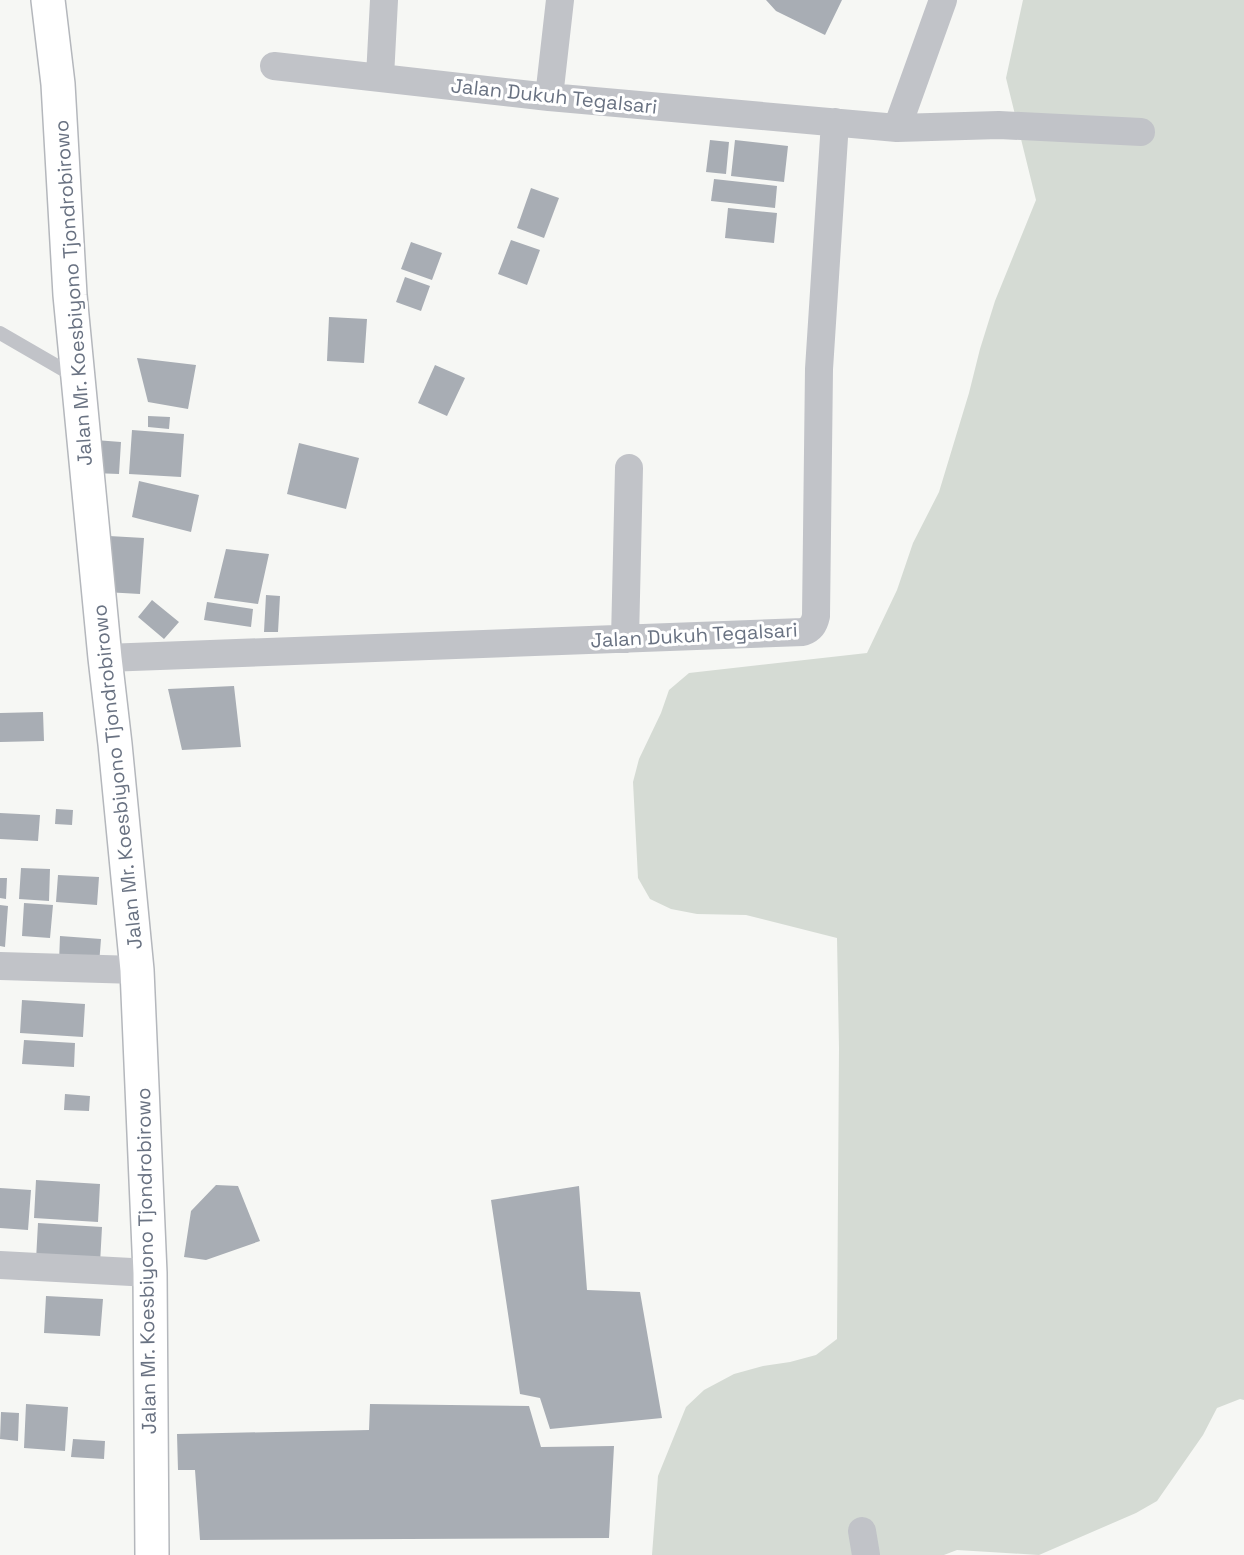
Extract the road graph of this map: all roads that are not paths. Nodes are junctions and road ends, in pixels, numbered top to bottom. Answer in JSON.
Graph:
{"nodes":[{"id":1,"x":48,"y":0,"type":"edge"},
{"id":2,"x":384,"y":0,"type":"edge"},
{"id":3,"x":560,"y":0,"type":"edge"},
{"id":4,"x":943,"y":0,"type":"edge"},
{"id":5,"x":274,"y":66,"type":"dead end"},
{"id":6,"x":380,"y":77,"type":"junction"},
{"id":7,"x":549,"y":97,"type":"junction"},
{"id":8,"x":835,"y":122,"type":"junction"},
{"id":9,"x":897,"y":128,"type":"junction"},
{"id":10,"x":1141,"y":132,"type":"dead end"},
{"id":11,"x":0,"y":333,"type":"edge"},
{"id":12,"x":78,"y":378,"type":"junction"},
{"id":13,"x":629,"y":468,"type":"dead end"},
{"id":14,"x":625,"y":639,"type":"junction"},
{"id":15,"x":105,"y":658,"type":"junction"},
{"id":16,"x":0,"y":966,"type":"edge"},
{"id":17,"x":137,"y":970,"type":"junction"},
{"id":18,"x":0,"y":1265,"type":"edge"},
{"id":19,"x":150,"y":1273,"type":"junction"},
{"id":20,"x":152,"y":1555,"type":"edge"}],
"edges":[{"from":1,"to":12,"type":"main road","name":"Jalan Mr. Koesbiyono Tjondrobirowo"},
{"from":2,"to":6,"type":"street"},
{"from":3,"to":7,"type":"street"},
{"from":4,"to":9,"type":"street"},
{"from":5,"to":6,"type":"street","name":"Jalan Dukuh Tegalsari"},
{"from":6,"to":7,"type":"street","name":"Jalan Dukuh Tegalsari"},
{"from":7,"to":8,"type":"street","name":"Jalan Dukuh Tegalsari"},
{"from":8,"to":9,"type":"street","name":"Jalan Dukuh Tegalsari"},
{"from":8,"to":14,"type":"street","name":"Jalan Dukuh Tegalsari"},
{"from":9,"to":10,"type":"street","name":"Jalan Dukuh Tegalsari"},
{"from":11,"to":12,"type":"lane"},
{"from":12,"to":15,"type":"main road","name":"Jalan Mr. Koesbiyono Tjondrobirowo"},
{"from":13,"to":14,"type":"street"},
{"from":14,"to":15,"type":"street","name":"Jalan Dukuh Tegalsari"},
{"from":15,"to":17,"type":"main road","name":"Jalan Mr. Koesbiyono Tjondrobirowo"},
{"from":16,"to":17,"type":"street"},
{"from":17,"to":19,"type":"main road","name":"Jalan Mr. Koesbiyono Tjondrobirowo"},
{"from":18,"to":19,"type":"street"},
{"from":19,"to":20,"type":"main road","name":"Jalan Mr. Koesbiyono Tjondrobirowo"}]}
